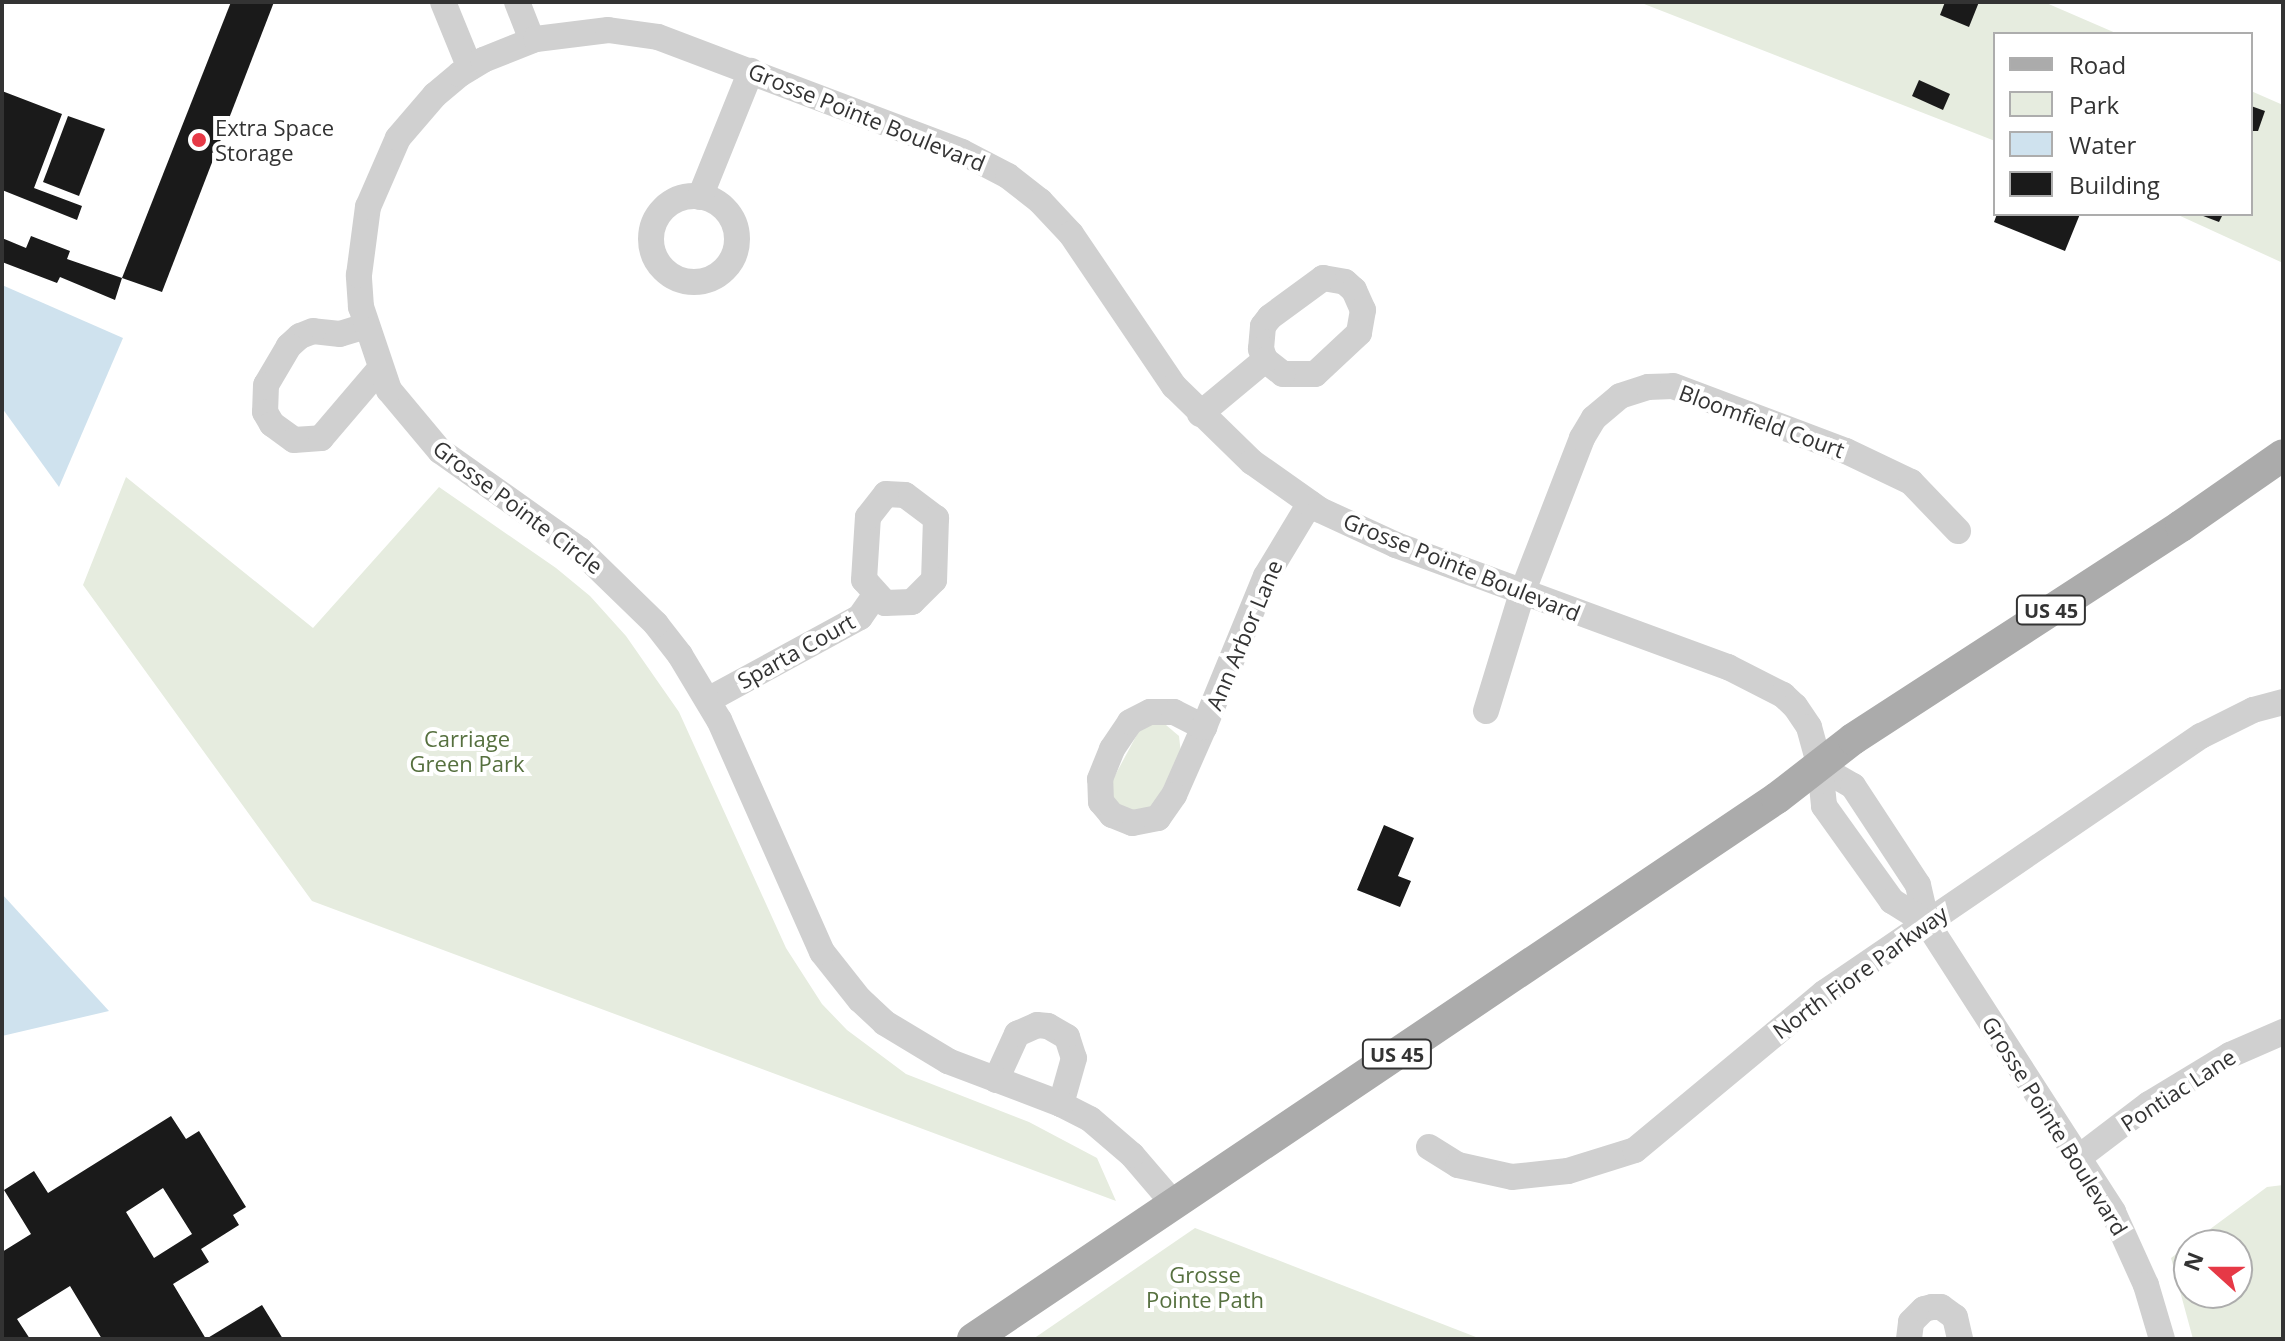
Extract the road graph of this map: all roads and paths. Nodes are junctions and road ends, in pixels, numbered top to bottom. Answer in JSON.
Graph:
{"nodes":[{"id":1,"x":443,"y":2,"type":"edge"},
{"id":2,"x":517,"y":2,"type":"edge"},
{"id":3,"x":532,"y":40,"type":"junction"},
{"id":4,"x":504,"y":51,"type":"joint"},
{"id":5,"x":470,"y":68,"type":"junction"},
{"id":6,"x":751,"y":71,"type":"junction"},
{"id":7,"x":700,"y":197,"type":"dead end"},
{"id":8,"x":366,"y":326,"type":"junction"},
{"id":9,"x":1265,"y":360,"type":"dead end"},
{"id":10,"x":380,"y":369,"type":"junction"},
{"id":11,"x":1200,"y":414,"type":"junction"},
{"id":12,"x":2283,"y":455,"type":"edge"},
{"id":13,"x":1310,"y":503,"type":"junction"},
{"id":14,"x":1958,"y":531,"type":"dead end"},
{"id":15,"x":1522,"y":593,"type":"junction"},
{"id":16,"x":876,"y":594,"type":"dead end"},
{"id":17,"x":708,"y":700,"type":"junction"},
{"id":18,"x":2283,"y":702,"type":"edge"},
{"id":19,"x":1486,"y":711,"type":"dead end"},
{"id":20,"x":1204,"y":727,"type":"junction"},
{"id":21,"x":1820,"y":767,"type":"junction"},
{"id":22,"x":1927,"y":923,"type":"junction"},
{"id":23,"x":2283,"y":1032,"type":"edge"},
{"id":24,"x":996,"y":1080,"type":"junction"},
{"id":25,"x":1061,"y":1104,"type":"junction"},
{"id":26,"x":1429,"y":1147,"type":"dead end"},
{"id":27,"x":2078,"y":1158,"type":"junction"},
{"id":28,"x":1174,"y":1204,"type":"junction"},
{"id":29,"x":973,"y":1339,"type":"edge"},
{"id":30,"x":1909,"y":1339,"type":"edge"},
{"id":31,"x":1960,"y":1339,"type":"edge"},
{"id":32,"x":2162,"y":1339,"type":"edge"}],
"edges":[{"from":1,"to":5,"type":"street"},
{"from":2,"to":3,"type":"street"},
{"from":3,"to":4,"type":"street","name":"Grosse Pointe Boulevard"},
{"from":3,"to":6,"type":"street","name":"Grosse Pointe Boulevard"},
{"from":4,"to":5,"type":"street","name":"Grosse Pointe Circle"},
{"from":5,"to":8,"type":"street","name":"Grosse Pointe Circle"},
{"from":6,"to":7,"type":"street"},
{"from":6,"to":11,"type":"street","name":"Grosse Pointe Boulevard"},
{"from":8,"to":10,"type":"street","name":"Grosse Pointe Circle"},
{"from":8,"to":10,"type":"street"},
{"from":9,"to":11,"type":"street"},
{"from":10,"to":17,"type":"street","name":"Grosse Pointe Circle"},
{"from":11,"to":13,"type":"street","name":"Grosse Pointe Boulevard"},
{"from":12,"to":21,"type":"main road","number":"US 45"},
{"from":13,"to":15,"type":"street","name":"Grosse Pointe Boulevard"},
{"from":13,"to":20,"type":"street","name":"Ann Arbor Lane"},
{"from":14,"to":15,"type":"street","name":"Bloomfield Court"},
{"from":15,"to":19,"type":"street","name":"Bloomfield Court"},
{"from":15,"to":21,"type":"street","name":"Grosse Pointe Boulevard"},
{"from":16,"to":17,"type":"street","name":"Sparta Court"},
{"from":17,"to":24,"type":"street","name":"Grosse Pointe Circle"},
{"from":18,"to":22,"type":"street","name":"North Fiore Parkway"},
{"from":20,"to":20,"type":"street","name":"Ann Arbor Lane"},
{"from":21,"to":22,"type":"street","name":"Grosse Pointe Boulevard"},
{"from":21,"to":28,"type":"main road","number":"US 45"},
{"from":22,"to":26,"type":"street","name":"North Fiore Parkway"},
{"from":22,"to":27,"type":"street","name":"Grosse Pointe Boulevard"},
{"from":23,"to":27,"type":"street","name":"Pontiac Lane"},
{"from":24,"to":25,"type":"street","name":"Grosse Pointe Circle"},
{"from":24,"to":25,"type":"street"},
{"from":25,"to":28,"type":"street","name":"Grosse Pointe Circle"},
{"from":27,"to":32,"type":"street","name":"Grosse Pointe Boulevard"},
{"from":28,"to":29,"type":"main road","number":"US 45"},
{"from":30,"to":31,"type":"street"}]}
